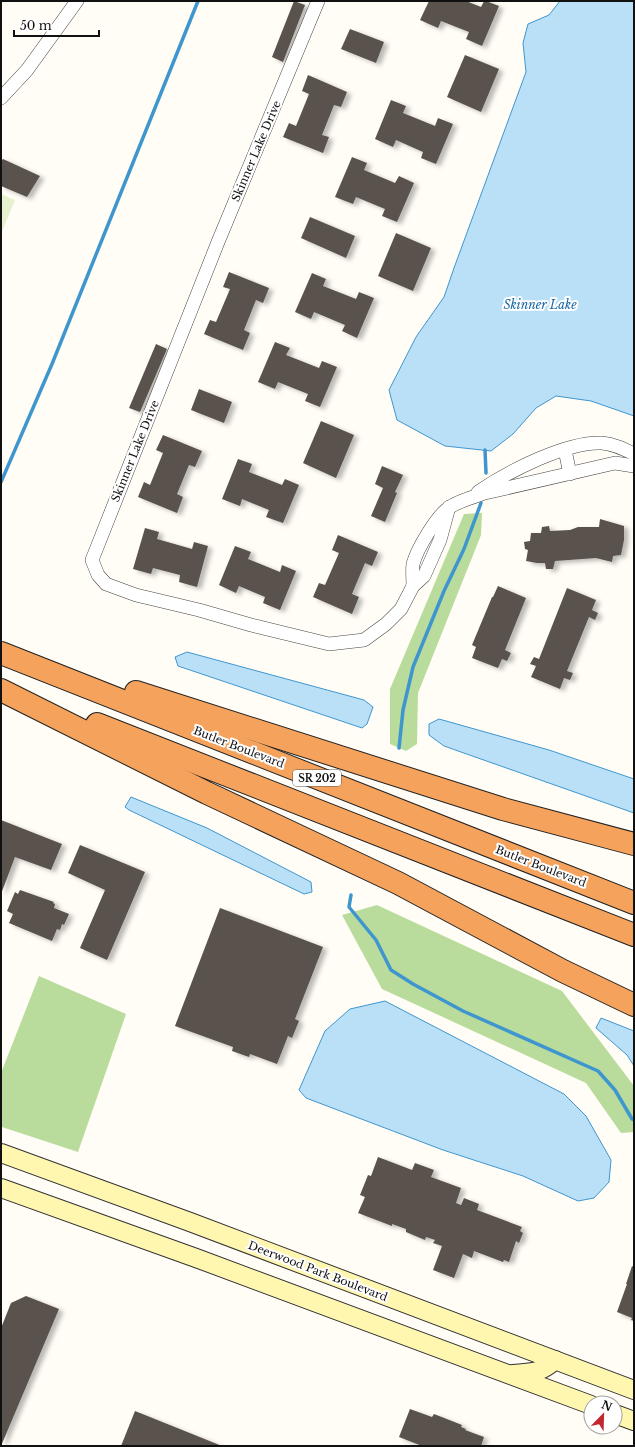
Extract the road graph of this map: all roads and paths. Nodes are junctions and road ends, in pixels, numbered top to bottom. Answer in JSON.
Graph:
{"nodes":[{"id":1,"x":76,"y":1,"type":"edge"},
{"id":2,"x":318,"y":1,"type":"edge"},
{"id":3,"x":1,"y":98,"type":"edge"},
{"id":4,"x":565,"y":450,"type":"junction"},
{"id":5,"x":634,"y":454,"type":"edge"},
{"id":6,"x":634,"y":466,"type":"edge"},
{"id":7,"x":570,"y":474,"type":"junction"},
{"id":8,"x":471,"y":498,"type":"junction"},
{"id":9,"x":1,"y":651,"type":"edge"},
{"id":10,"x":1,"y":686,"type":"edge"},
{"id":11,"x":1,"y":690,"type":"edge"},
{"id":12,"x":634,"y":844,"type":"edge"},
{"id":13,"x":634,"y":903,"type":"edge"},
{"id":14,"x":634,"y":935,"type":"edge"},
{"id":15,"x":634,"y":1005,"type":"edge"},
{"id":16,"x":1,"y":1153,"type":"edge"},
{"id":17,"x":1,"y":1188,"type":"edge"},
{"id":18,"x":555,"y":1360,"type":"junction"},
{"id":19,"x":509,"y":1374,"type":"junction"},
{"id":20,"x":634,"y":1390,"type":"edge"},
{"id":21,"x":583,"y":1402,"type":"edge"},
{"id":22,"x":623,"y":1417,"type":"edge"},
{"id":23,"x":634,"y":1421,"type":"edge"}],
"edges":[{"from":1,"to":3,"type":"street"},
{"from":2,"to":8,"type":"street","name":"Skinner Lake Drive"},
{"from":4,"to":5,"type":"street","name":"Skinner Lake Drive"},
{"from":4,"to":7,"type":"street"},
{"from":4,"to":8,"type":"street","name":"Skinner Lake Drive"},
{"from":6,"to":7,"type":"street","name":"Skinner Lake Drive"},
{"from":7,"to":8,"type":"street","name":"Skinner Lake Drive"},
{"from":9,"to":12,"type":"highway"},
{"from":9,"to":13,"type":"highway","name":"Butler Boulevard","number":"SR 202"},
{"from":10,"to":14,"type":"highway","number":"SR 202"},
{"from":11,"to":15,"type":"highway"},
{"from":16,"to":18,"type":"main road","name":"Deerwood Park Boulevard"},
{"from":17,"to":19,"type":"main road"},
{"from":18,"to":19,"type":"main road"},
{"from":18,"to":20,"type":"main road","name":"Deerwood Park Boulevard"},
{"from":19,"to":21,"type":"main road"},
{"from":22,"to":23,"type":"main road"}]}
